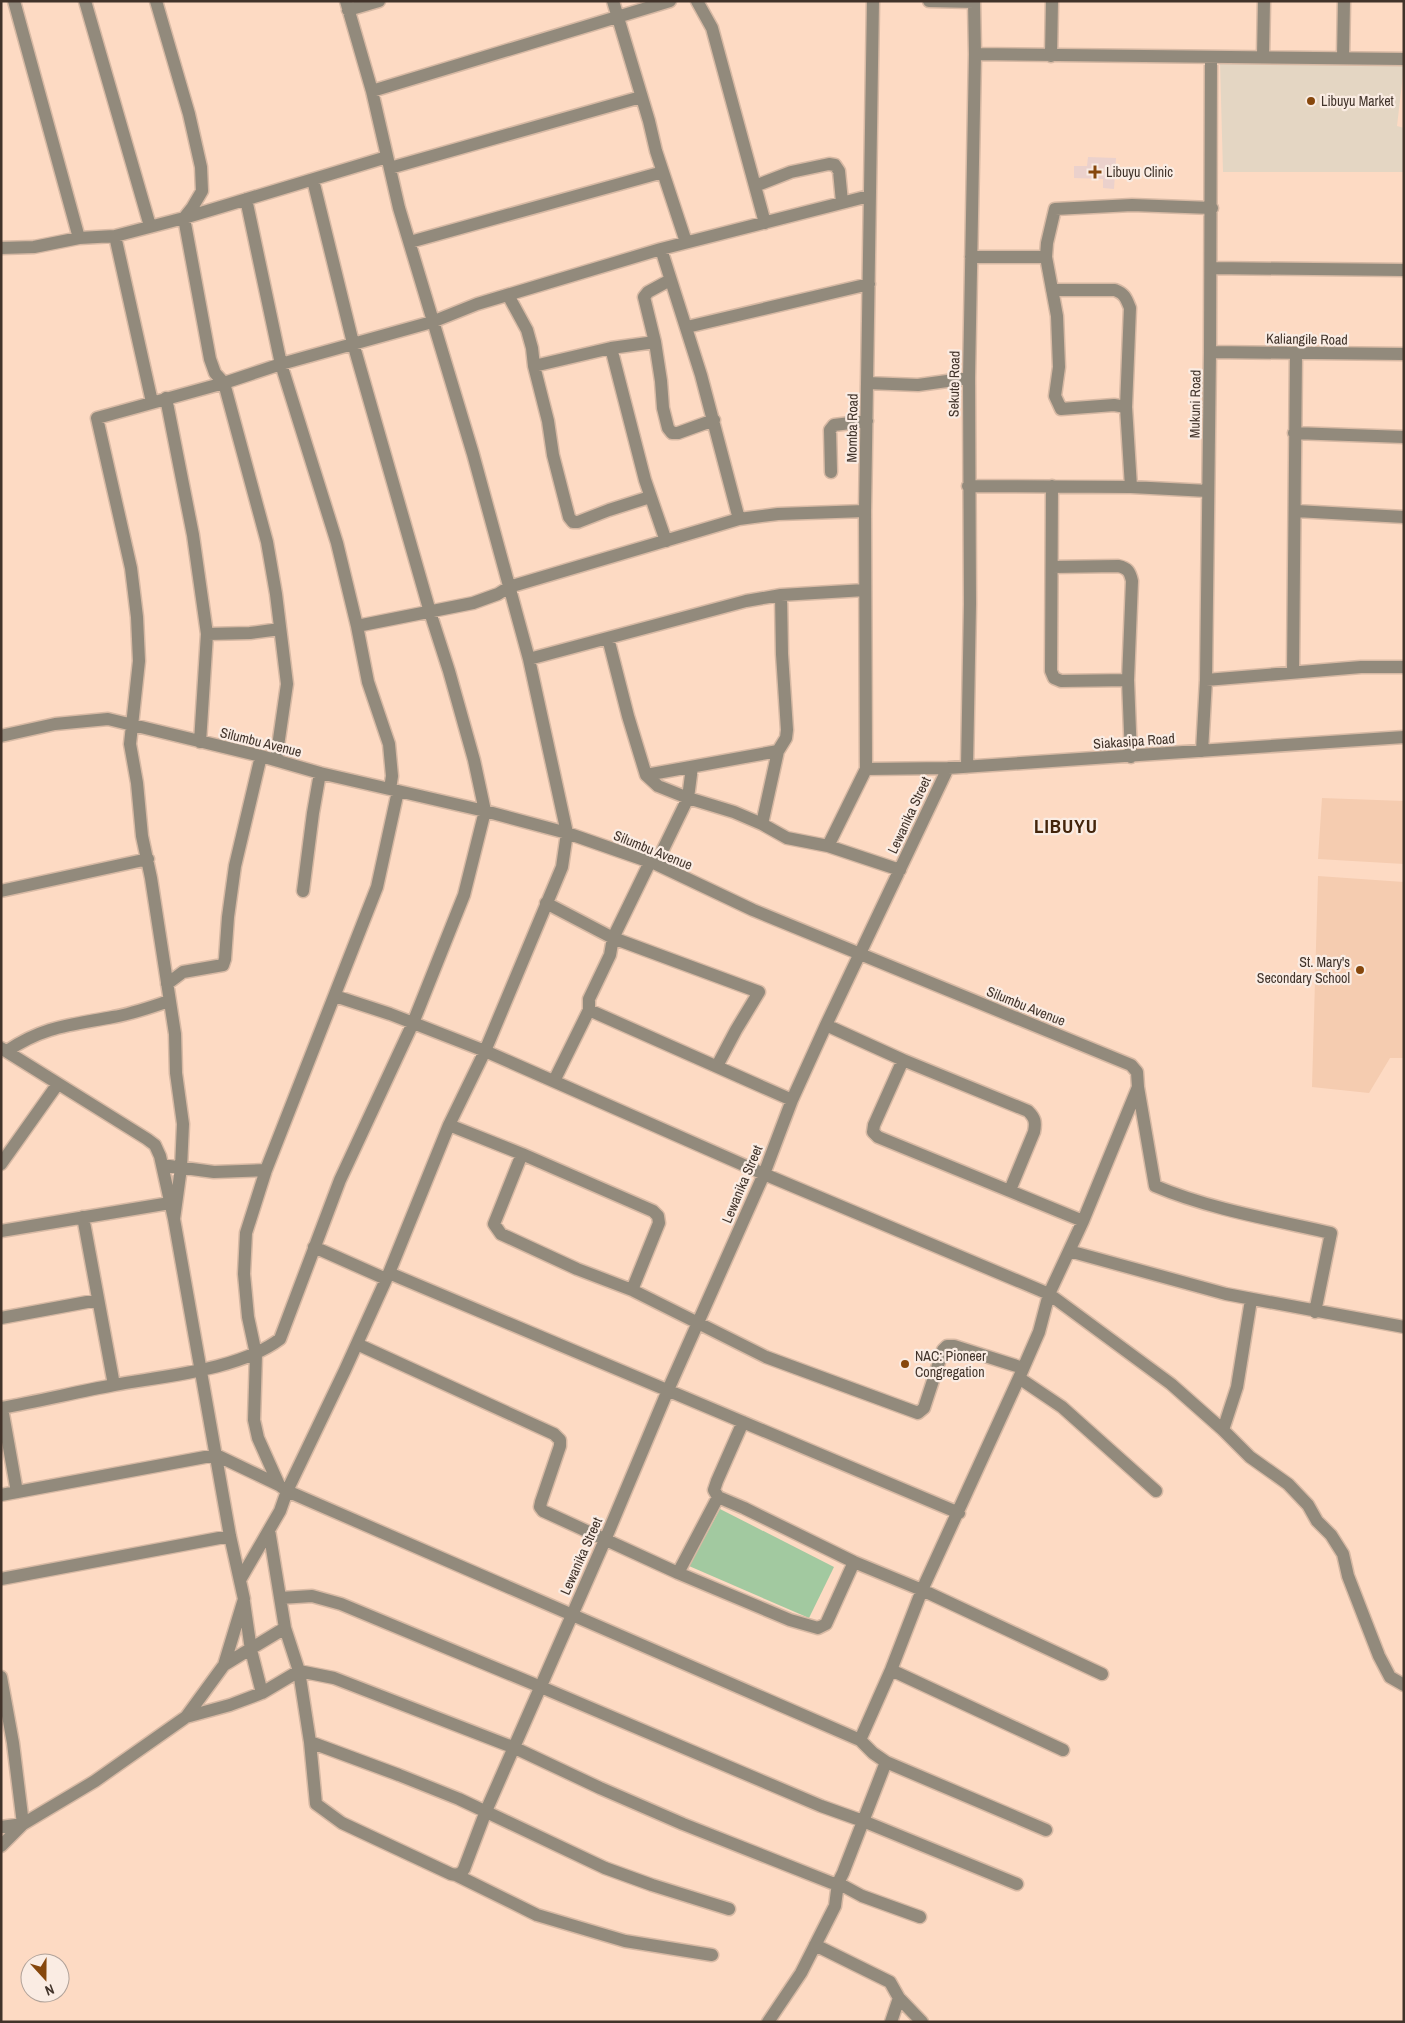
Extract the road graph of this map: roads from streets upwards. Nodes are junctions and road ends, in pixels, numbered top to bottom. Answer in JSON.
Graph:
{"nodes":[{"id":1,"x":14,"y":1,"type":"edge"},
{"id":2,"x":85,"y":1,"type":"edge"},
{"id":3,"x":156,"y":1,"type":"edge"},
{"id":4,"x":379,"y":1,"type":"edge"},
{"id":5,"x":613,"y":1,"type":"edge"},
{"id":6,"x":670,"y":1,"type":"edge"},
{"id":7,"x":697,"y":1,"type":"edge"},
{"id":8,"x":872,"y":1,"type":"edge"},
{"id":9,"x":929,"y":1,"type":"edge"},
{"id":10,"x":1052,"y":1,"type":"edge"},
{"id":11,"x":1264,"y":1,"type":"edge"},
{"id":12,"x":1344,"y":1,"type":"edge"},
{"id":13,"x":974,"y":2,"type":"edge"},
{"id":14,"x":347,"y":6,"type":"edge"},
{"id":15,"x":618,"y":16,"type":"junction"},
{"id":16,"x":975,"y":54,"type":"junction"},
{"id":17,"x":1051,"y":56,"type":"junction"},
{"id":18,"x":1263,"y":56,"type":"junction"},
{"id":19,"x":1211,"y":57,"type":"junction"},
{"id":20,"x":1343,"y":57,"type":"junction"},
{"id":21,"x":1404,"y":59,"type":"edge"},
{"id":22,"x":372,"y":91,"type":"junction"},
{"id":23,"x":641,"y":97,"type":"junction"},
{"id":24,"x":388,"y":162,"type":"junction"},
{"id":25,"x":663,"y":172,"type":"junction"},
{"id":26,"x":313,"y":180,"type":"junction"},
{"id":27,"x":755,"y":186,"type":"junction"},
{"id":28,"x":869,"y":196,"type":"junction"},
{"id":29,"x":246,"y":199,"type":"junction"},
{"id":30,"x":842,"y":202,"type":"junction"},
{"id":31,"x":1212,"y":208,"type":"junction"},
{"id":32,"x":184,"y":218,"type":"junction"},
{"id":33,"x":765,"y":224,"type":"junction"},
{"id":34,"x":150,"y":226,"type":"junction"},
{"id":35,"x":115,"y":236,"type":"junction"},
{"id":36,"x":79,"y":238,"type":"junction"},
{"id":37,"x":410,"y":242,"type":"junction"},
{"id":38,"x":686,"y":242,"type":"junction"},
{"id":39,"x":1,"y":248,"type":"edge"},
{"id":40,"x":661,"y":249,"type":"junction"},
{"id":41,"x":971,"y":257,"type":"junction"},
{"id":42,"x":1046,"y":257,"type":"junction"},
{"id":43,"x":1211,"y":268,"type":"junction"},
{"id":44,"x":1404,"y":270,"type":"edge"},
{"id":45,"x":670,"y":280,"type":"junction"},
{"id":46,"x":869,"y":284,"type":"junction"},
{"id":47,"x":1052,"y":290,"type":"junction"},
{"id":48,"x":508,"y":294,"type":"junction"},
{"id":49,"x":432,"y":322,"type":"junction"},
{"id":50,"x":686,"y":327,"type":"junction"},
{"id":51,"x":655,"y":342,"type":"junction"},
{"id":52,"x":353,"y":343,"type":"junction"},
{"id":53,"x":611,"y":348,"type":"junction"},
{"id":54,"x":1210,"y":352,"type":"junction"},
{"id":55,"x":1296,"y":354,"type":"junction"},
{"id":56,"x":1404,"y":354,"type":"edge"},
{"id":57,"x":281,"y":364,"type":"junction"},
{"id":58,"x":534,"y":366,"type":"junction"},
{"id":59,"x":969,"y":378,"type":"junction"},
{"id":60,"x":224,"y":383,"type":"junction"},
{"id":61,"x":867,"y":383,"type":"junction"},
{"id":62,"x":166,"y":398,"type":"junction"},
{"id":63,"x":152,"y":402,"type":"junction"},
{"id":64,"x":1126,"y":407,"type":"junction"},
{"id":65,"x":714,"y":420,"type":"junction"},
{"id":66,"x":867,"y":421,"type":"junction"},
{"id":67,"x":1294,"y":433,"type":"junction"},
{"id":68,"x":1404,"y":437,"type":"edge"},
{"id":69,"x":831,"y":472,"type":"dead end"},
{"id":70,"x":968,"y":486,"type":"junction"},
{"id":71,"x":1052,"y":486,"type":"junction"},
{"id":72,"x":1130,"y":486,"type":"junction"},
{"id":73,"x":1208,"y":491,"type":"junction"},
{"id":74,"x":650,"y":498,"type":"junction"},
{"id":75,"x":865,"y":511,"type":"junction"},
{"id":76,"x":1296,"y":512,"type":"junction"},
{"id":77,"x":1404,"y":517,"type":"edge"},
{"id":78,"x":739,"y":519,"type":"junction"},
{"id":79,"x":666,"y":541,"type":"junction"},
{"id":80,"x":1052,"y":566,"type":"junction"},
{"id":81,"x":509,"y":587,"type":"junction"},
{"id":82,"x":866,"y":590,"type":"junction"},
{"id":83,"x":780,"y":595,"type":"junction"},
{"id":84,"x":430,"y":612,"type":"junction"},
{"id":85,"x":357,"y":626,"type":"junction"},
{"id":86,"x":280,"y":629,"type":"junction"},
{"id":87,"x":207,"y":634,"type":"junction"},
{"id":88,"x":608,"y":638,"type":"junction"},
{"id":89,"x":529,"y":659,"type":"junction"},
{"id":90,"x":1404,"y":666,"type":"edge"},
{"id":91,"x":1293,"y":673,"type":"junction"},
{"id":92,"x":1128,"y":680,"type":"junction"},
{"id":93,"x":1206,"y":680,"type":"junction"},
{"id":94,"x":133,"y":724,"type":"junction"},
{"id":95,"x":1,"y":736,"type":"edge"},
{"id":96,"x":1404,"y":737,"type":"edge"},
{"id":97,"x":200,"y":742,"type":"junction"},
{"id":98,"x":778,"y":751,"type":"junction"},
{"id":99,"x":1202,"y":751,"type":"junction"},
{"id":100,"x":261,"y":756,"type":"junction"},
{"id":101,"x":1131,"y":757,"type":"junction"},
{"id":102,"x":276,"y":760,"type":"junction"},
{"id":103,"x":692,"y":766,"type":"junction"},
{"id":104,"x":967,"y":767,"type":"junction"},
{"id":105,"x":948,"y":768,"type":"junction"},
{"id":106,"x":866,"y":769,"type":"junction"},
{"id":107,"x":320,"y":773,"type":"junction"},
{"id":108,"x":646,"y":775,"type":"junction"},
{"id":109,"x":394,"y":790,"type":"junction"},
{"id":110,"x":688,"y":798,"type":"junction"},
{"id":111,"x":485,"y":812,"type":"junction"},
{"id":112,"x":762,"y":824,"type":"junction"},
{"id":113,"x":566,"y":833,"type":"junction"},
{"id":114,"x":828,"y":846,"type":"junction"},
{"id":115,"x":148,"y":859,"type":"junction"},
{"id":116,"x":653,"y":863,"type":"junction"},
{"id":117,"x":900,"y":870,"type":"junction"},
{"id":118,"x":1,"y":891,"type":"edge"},
{"id":119,"x":303,"y":891,"type":"dead end"},
{"id":120,"x":546,"y":902,"type":"junction"},
{"id":121,"x":613,"y":938,"type":"junction"},
{"id":122,"x":860,"y":954,"type":"junction"},
{"id":123,"x":167,"y":984,"type":"junction"},
{"id":124,"x":335,"y":996,"type":"junction"},
{"id":125,"x":169,"y":1001,"type":"junction"},
{"id":126,"x":589,"y":1010,"type":"junction"},
{"id":127,"x":413,"y":1023,"type":"junction"},
{"id":128,"x":826,"y":1024,"type":"junction"},
{"id":129,"x":4,"y":1050,"type":"edge"},
{"id":130,"x":485,"y":1051,"type":"junction"},
{"id":131,"x":903,"y":1060,"type":"junction"},
{"id":132,"x":717,"y":1066,"type":"junction"},
{"id":133,"x":554,"y":1081,"type":"junction"},
{"id":134,"x":57,"y":1085,"type":"junction"},
{"id":135,"x":1138,"y":1087,"type":"junction"},
{"id":136,"x":792,"y":1100,"type":"junction"},
{"id":137,"x":449,"y":1125,"type":"junction"},
{"id":138,"x":522,"y":1154,"type":"junction"},
{"id":139,"x":1,"y":1164,"type":"edge"},
{"id":140,"x":162,"y":1165,"type":"junction"},
{"id":141,"x":181,"y":1168,"type":"junction"},
{"id":142,"x":266,"y":1170,"type":"junction"},
{"id":143,"x":764,"y":1174,"type":"junction"},
{"id":144,"x":1010,"y":1190,"type":"junction"},
{"id":145,"x":173,"y":1203,"type":"junction"},
{"id":146,"x":83,"y":1217,"type":"junction"},
{"id":147,"x":1083,"y":1221,"type":"junction"},
{"id":148,"x":1,"y":1231,"type":"edge"},
{"id":149,"x":314,"y":1247,"type":"junction"},
{"id":150,"x":1069,"y":1250,"type":"junction"},
{"id":151,"x":388,"y":1276,"type":"junction"},
{"id":152,"x":632,"y":1290,"type":"junction"},
{"id":153,"x":1049,"y":1294,"type":"junction"},
{"id":154,"x":98,"y":1300,"type":"junction"},
{"id":155,"x":1252,"y":1300,"type":"junction"},
{"id":156,"x":1315,"y":1312,"type":"junction"},
{"id":157,"x":1,"y":1318,"type":"edge"},
{"id":158,"x":698,"y":1322,"type":"junction"},
{"id":159,"x":1404,"y":1327,"type":"edge"},
{"id":160,"x":357,"y":1344,"type":"junction"},
{"id":161,"x":256,"y":1354,"type":"junction"},
{"id":162,"x":201,"y":1370,"type":"junction"},
{"id":163,"x":1022,"y":1373,"type":"junction"},
{"id":164,"x":114,"y":1385,"type":"junction"},
{"id":165,"x":668,"y":1390,"type":"junction"},
{"id":166,"x":2,"y":1408,"type":"edge"},
{"id":167,"x":742,"y":1422,"type":"junction"},
{"id":168,"x":1224,"y":1430,"type":"junction"},
{"id":169,"x":216,"y":1455,"type":"junction"},
{"id":170,"x":283,"y":1488,"type":"junction"},
{"id":171,"x":1156,"y":1491,"type":"dead end"},
{"id":172,"x":17,"y":1492,"type":"junction"},
{"id":173,"x":1,"y":1495,"type":"edge"},
{"id":174,"x":718,"y":1497,"type":"junction"},
{"id":175,"x":959,"y":1513,"type":"junction"},
{"id":176,"x":269,"y":1530,"type":"junction"},
{"id":177,"x":230,"y":1536,"type":"junction"},
{"id":178,"x":605,"y":1540,"type":"junction"},
{"id":179,"x":854,"y":1562,"type":"junction"},
{"id":180,"x":678,"y":1573,"type":"junction"},
{"id":181,"x":1,"y":1579,"type":"edge"},
{"id":182,"x":240,"y":1580,"type":"junction"},
{"id":183,"x":922,"y":1590,"type":"junction"},
{"id":184,"x":280,"y":1598,"type":"junction"},
{"id":185,"x":244,"y":1599,"type":"junction"},
{"id":186,"x":571,"y":1616,"type":"junction"},
{"id":187,"x":285,"y":1628,"type":"junction"},
{"id":188,"x":251,"y":1650,"type":"junction"},
{"id":189,"x":224,"y":1665,"type":"junction"},
{"id":190,"x":891,"y":1670,"type":"junction"},
{"id":191,"x":299,"y":1671,"type":"junction"},
{"id":192,"x":1102,"y":1674,"type":"dead end"},
{"id":193,"x":1,"y":1677,"type":"edge"},
{"id":194,"x":1404,"y":1685,"type":"edge"},
{"id":195,"x":541,"y":1687,"type":"junction"},
{"id":196,"x":262,"y":1693,"type":"junction"},
{"id":197,"x":186,"y":1717,"type":"junction"},
{"id":198,"x":860,"y":1740,"type":"junction"},
{"id":199,"x":310,"y":1742,"type":"junction"},
{"id":200,"x":7,"y":1743,"type":"edge"},
{"id":201,"x":515,"y":1748,"type":"junction"},
{"id":202,"x":1064,"y":1750,"type":"dead end"},
{"id":203,"x":886,"y":1762,"type":"junction"},
{"id":204,"x":486,"y":1811,"type":"junction"},
{"id":205,"x":863,"y":1821,"type":"junction"},
{"id":206,"x":23,"y":1824,"type":"junction"},
{"id":207,"x":1,"y":1827,"type":"edge"},
{"id":208,"x":1046,"y":1830,"type":"dead end"},
{"id":209,"x":1,"y":1846,"type":"edge"},
{"id":210,"x":456,"y":1875,"type":"junction"},
{"id":211,"x":838,"y":1883,"type":"junction"},
{"id":212,"x":1017,"y":1884,"type":"dead end"},
{"id":213,"x":729,"y":1909,"type":"dead end"},
{"id":214,"x":920,"y":1917,"type":"dead end"},
{"id":215,"x":815,"y":1945,"type":"junction"},
{"id":216,"x":712,"y":1955,"type":"dead end"},
{"id":217,"x":899,"y":1998,"type":"junction"},
{"id":218,"x":768,"y":2022,"type":"edge"},
{"id":219,"x":891,"y":2022,"type":"edge"},
{"id":220,"x":922,"y":2022,"type":"edge"}],
"edges":[{"from":1,"to":36,"type":"street"},
{"from":2,"to":34,"type":"street"},
{"from":3,"to":32,"type":"street"},
{"from":4,"to":14,"type":"street"},
{"from":5,"to":15,"type":"street"},
{"from":6,"to":15,"type":"street"},
{"from":7,"to":27,"type":"street"},
{"from":8,"to":28,"type":"street","name":"Momba Road"},
{"from":9,"to":13,"type":"street"},
{"from":10,"to":17,"type":"street"},
{"from":11,"to":18,"type":"street"},
{"from":12,"to":20,"type":"street"},
{"from":13,"to":16,"type":"street","name":"Sekute Road"},
{"from":14,"to":22,"type":"street"},
{"from":15,"to":22,"type":"street"},
{"from":15,"to":23,"type":"street"},
{"from":16,"to":17,"type":"street"},
{"from":16,"to":41,"type":"street","name":"Sekute Road"},
{"from":17,"to":19,"type":"street"},
{"from":18,"to":19,"type":"street"},
{"from":18,"to":20,"type":"street"},
{"from":19,"to":31,"type":"street","name":"Mukuni Road"},
{"from":20,"to":21,"type":"street"},
{"from":22,"to":24,"type":"street"},
{"from":23,"to":24,"type":"street"},
{"from":23,"to":25,"type":"street"},
{"from":24,"to":26,"type":"street"},
{"from":24,"to":37,"type":"street"},
{"from":25,"to":37,"type":"street"},
{"from":25,"to":38,"type":"street"},
{"from":26,"to":29,"type":"street"},
{"from":26,"to":52,"type":"street"},
{"from":27,"to":30,"type":"street"},
{"from":27,"to":33,"type":"street"},
{"from":28,"to":30,"type":"street"},
{"from":28,"to":46,"type":"street","name":"Momba Road"},
{"from":29,"to":32,"type":"street"},
{"from":29,"to":57,"type":"street"},
{"from":30,"to":33,"type":"street"},
{"from":31,"to":42,"type":"street"},
{"from":31,"to":43,"type":"street","name":"Mukuni Road"},
{"from":32,"to":34,"type":"street"},
{"from":32,"to":60,"type":"street"},
{"from":33,"to":38,"type":"street"},
{"from":34,"to":35,"type":"street"},
{"from":35,"to":36,"type":"street"},
{"from":35,"to":63,"type":"street"},
{"from":36,"to":39,"type":"street"},
{"from":37,"to":49,"type":"street"},
{"from":38,"to":40,"type":"street"},
{"from":40,"to":45,"type":"street"},
{"from":40,"to":48,"type":"street"},
{"from":41,"to":42,"type":"street"},
{"from":41,"to":59,"type":"street","name":"Sekute Road"},
{"from":42,"to":47,"type":"street"},
{"from":43,"to":44,"type":"street"},
{"from":43,"to":54,"type":"street","name":"Mukuni Road"},
{"from":45,"to":50,"type":"street"},
{"from":45,"to":51,"type":"street"},
{"from":46,"to":50,"type":"street"},
{"from":46,"to":61,"type":"street","name":"Momba Road"},
{"from":47,"to":64,"type":"street"},
{"from":47,"to":64,"type":"street"},
{"from":48,"to":49,"type":"street"},
{"from":48,"to":58,"type":"street"},
{"from":49,"to":52,"type":"street"},
{"from":49,"to":81,"type":"street"},
{"from":50,"to":65,"type":"street"},
{"from":51,"to":53,"type":"street"},
{"from":51,"to":65,"type":"street"},
{"from":52,"to":57,"type":"street"},
{"from":52,"to":84,"type":"street"},
{"from":53,"to":58,"type":"street"},
{"from":53,"to":74,"type":"street"},
{"from":54,"to":55,"type":"street","name":"Kaliangile Road"},
{"from":54,"to":73,"type":"street","name":"Mukuni Road"},
{"from":55,"to":56,"type":"street","name":"Kaliangile Road"},
{"from":55,"to":67,"type":"street"},
{"from":57,"to":60,"type":"street"},
{"from":57,"to":85,"type":"street"},
{"from":58,"to":74,"type":"street"},
{"from":59,"to":61,"type":"street"},
{"from":59,"to":70,"type":"street","name":"Sekute Road"},
{"from":60,"to":62,"type":"street"},
{"from":60,"to":86,"type":"street"},
{"from":61,"to":66,"type":"street","name":"Momba Road"},
{"from":62,"to":63,"type":"street"},
{"from":62,"to":87,"type":"street"},
{"from":63,"to":94,"type":"street"},
{"from":64,"to":72,"type":"street"},
{"from":65,"to":78,"type":"street"},
{"from":66,"to":69,"type":"street"},
{"from":66,"to":75,"type":"street","name":"Momba Road"},
{"from":67,"to":68,"type":"street"},
{"from":67,"to":76,"type":"street"},
{"from":70,"to":71,"type":"street"},
{"from":70,"to":104,"type":"street","name":"Sekute Road"},
{"from":71,"to":72,"type":"street"},
{"from":71,"to":80,"type":"street"},
{"from":72,"to":73,"type":"street"},
{"from":73,"to":93,"type":"street","name":"Mukuni Road"},
{"from":74,"to":79,"type":"street"},
{"from":75,"to":78,"type":"street"},
{"from":75,"to":82,"type":"street","name":"Momba Road"},
{"from":76,"to":77,"type":"street"},
{"from":76,"to":91,"type":"street"},
{"from":78,"to":79,"type":"street"},
{"from":79,"to":81,"type":"street"},
{"from":80,"to":92,"type":"street"},
{"from":80,"to":92,"type":"street"},
{"from":81,"to":84,"type":"street"},
{"from":81,"to":89,"type":"street"},
{"from":82,"to":83,"type":"street"},
{"from":82,"to":106,"type":"street","name":"Momba Road"},
{"from":83,"to":88,"type":"street"},
{"from":83,"to":98,"type":"street"},
{"from":84,"to":85,"type":"street"},
{"from":84,"to":111,"type":"street"},
{"from":85,"to":109,"type":"street"},
{"from":86,"to":87,"type":"street"},
{"from":86,"to":102,"type":"street"},
{"from":87,"to":97,"type":"street"},
{"from":88,"to":89,"type":"street"},
{"from":88,"to":108,"type":"street"},
{"from":89,"to":113,"type":"street"},
{"from":90,"to":91,"type":"street"},
{"from":91,"to":93,"type":"street"},
{"from":92,"to":101,"type":"street"},
{"from":93,"to":99,"type":"street","name":"Mukuni Road"},
{"from":94,"to":95,"type":"street","name":"Silumbu Avenue"},
{"from":94,"to":97,"type":"street","name":"Silumbu Avenue"},
{"from":94,"to":115,"type":"street"},
{"from":96,"to":99,"type":"street","name":"Siakasipa Road"},
{"from":97,"to":100,"type":"street","name":"Silumbu Avenue"},
{"from":98,"to":103,"type":"street"},
{"from":98,"to":112,"type":"street"},
{"from":99,"to":101,"type":"street","name":"Siakasipa Road"},
{"from":100,"to":102,"type":"street","name":"Silumbu Avenue"},
{"from":100,"to":123,"type":"street"},
{"from":101,"to":104,"type":"street","name":"Siakasipa Road"},
{"from":102,"to":107,"type":"street","name":"Silumbu Avenue"},
{"from":103,"to":108,"type":"street"},
{"from":103,"to":110,"type":"street"},
{"from":104,"to":105,"type":"street","name":"Siakasipa Road"},
{"from":105,"to":106,"type":"street","name":"Siakasipa Road"},
{"from":105,"to":117,"type":"street","name":"Lewanika Street"},
{"from":106,"to":114,"type":"street","name":"Momba Road"},
{"from":107,"to":109,"type":"street","name":"Silumbu Avenue"},
{"from":107,"to":119,"type":"street"},
{"from":108,"to":110,"type":"street"},
{"from":109,"to":111,"type":"street","name":"Silumbu Avenue"},
{"from":109,"to":124,"type":"street"},
{"from":110,"to":112,"type":"street"},
{"from":110,"to":116,"type":"street"},
{"from":111,"to":113,"type":"street","name":"Silumbu Avenue"},
{"from":111,"to":127,"type":"street"},
{"from":112,"to":114,"type":"street"},
{"from":113,"to":116,"type":"street","name":"Silumbu Avenue"},
{"from":113,"to":120,"type":"street"},
{"from":114,"to":117,"type":"street"},
{"from":115,"to":118,"type":"street"},
{"from":115,"to":123,"type":"street"},
{"from":116,"to":121,"type":"street"},
{"from":116,"to":122,"type":"street","name":"Silumbu Avenue"},
{"from":117,"to":122,"type":"street","name":"Lewanika Street"},
{"from":120,"to":121,"type":"street"},
{"from":120,"to":130,"type":"street"},
{"from":121,"to":126,"type":"street"},
{"from":121,"to":132,"type":"street"},
{"from":122,"to":128,"type":"street","name":"Lewanika Street"},
{"from":122,"to":135,"type":"street","name":"Silumbu Avenue"},
{"from":123,"to":125,"type":"street"},
{"from":124,"to":127,"type":"street"},
{"from":124,"to":142,"type":"street"},
{"from":125,"to":129,"type":"street"},
{"from":125,"to":141,"type":"street"},
{"from":126,"to":132,"type":"street"},
{"from":126,"to":133,"type":"street"},
{"from":127,"to":130,"type":"street"},
{"from":127,"to":149,"type":"street"},
{"from":128,"to":131,"type":"street"},
{"from":128,"to":136,"type":"street","name":"Lewanika Street"},
{"from":129,"to":134,"type":"street"},
{"from":130,"to":133,"type":"street"},
{"from":130,"to":137,"type":"street"},
{"from":131,"to":144,"type":"street"},
{"from":131,"to":144,"type":"street"},
{"from":132,"to":136,"type":"street"},
{"from":133,"to":143,"type":"street"},
{"from":134,"to":139,"type":"street"},
{"from":134,"to":140,"type":"street"},
{"from":135,"to":147,"type":"street"},
{"from":135,"to":156,"type":"street"},
{"from":136,"to":143,"type":"street","name":"Lewanika Street"},
{"from":137,"to":138,"type":"street"},
{"from":137,"to":151,"type":"street"},
{"from":138,"to":152,"type":"street"},
{"from":138,"to":152,"type":"street"},
{"from":140,"to":141,"type":"street"},
{"from":140,"to":145,"type":"street"},
{"from":141,"to":142,"type":"street"},
{"from":141,"to":145,"type":"street"},
{"from":142,"to":161,"type":"street"},
{"from":143,"to":153,"type":"street"},
{"from":143,"to":158,"type":"street","name":"Lewanika Street"},
{"from":144,"to":147,"type":"street"},
{"from":145,"to":146,"type":"street"},
{"from":145,"to":162,"type":"street"},
{"from":146,"to":148,"type":"street"},
{"from":146,"to":154,"type":"street"},
{"from":147,"to":150,"type":"street"},
{"from":149,"to":151,"type":"street"},
{"from":149,"to":161,"type":"street"},
{"from":150,"to":153,"type":"street"},
{"from":150,"to":155,"type":"street"},
{"from":151,"to":160,"type":"street"},
{"from":151,"to":165,"type":"street"},
{"from":152,"to":158,"type":"street"},
{"from":153,"to":163,"type":"street"},
{"from":153,"to":168,"type":"street"},
{"from":154,"to":157,"type":"street"},
{"from":154,"to":164,"type":"street"},
{"from":155,"to":156,"type":"street"},
{"from":155,"to":168,"type":"street"},
{"from":156,"to":159,"type":"street"},
{"from":158,"to":163,"type":"street"},
{"from":158,"to":165,"type":"street","name":"Lewanika Street"},
{"from":160,"to":170,"type":"street"},
{"from":160,"to":178,"type":"street"},
{"from":161,"to":162,"type":"street"},
{"from":161,"to":170,"type":"street"},
{"from":162,"to":164,"type":"street"},
{"from":162,"to":169,"type":"street"},
{"from":163,"to":171,"type":"street"},
{"from":163,"to":175,"type":"street"},
{"from":164,"to":166,"type":"street"},
{"from":165,"to":167,"type":"street"},
{"from":165,"to":178,"type":"street","name":"Lewanika Street"},
{"from":166,"to":172,"type":"street"},
{"from":167,"to":174,"type":"street"},
{"from":167,"to":175,"type":"street"},
{"from":168,"to":194,"type":"street"},
{"from":169,"to":170,"type":"street"},
{"from":169,"to":172,"type":"street"},
{"from":169,"to":177,"type":"street"},
{"from":170,"to":176,"type":"street"},
{"from":170,"to":186,"type":"street"},
{"from":172,"to":173,"type":"street"},
{"from":174,"to":179,"type":"street"},
{"from":174,"to":180,"type":"street"},
{"from":175,"to":183,"type":"street"},
{"from":176,"to":182,"type":"street"},
{"from":176,"to":184,"type":"street"},
{"from":177,"to":181,"type":"street"},
{"from":177,"to":182,"type":"street"},
{"from":178,"to":180,"type":"street"},
{"from":178,"to":186,"type":"street","name":"Lewanika Street"},
{"from":179,"to":180,"type":"street"},
{"from":179,"to":183,"type":"street"},
{"from":182,"to":185,"type":"street"},
{"from":183,"to":190,"type":"street"},
{"from":183,"to":192,"type":"street"},
{"from":184,"to":187,"type":"street"},
{"from":184,"to":195,"type":"street"},
{"from":185,"to":188,"type":"street"},
{"from":185,"to":189,"type":"street"},
{"from":186,"to":195,"type":"street","name":"Lewanika Street"},
{"from":186,"to":198,"type":"street"},
{"from":187,"to":188,"type":"street"},
{"from":187,"to":191,"type":"street"},
{"from":188,"to":189,"type":"street"},
{"from":188,"to":196,"type":"street"},
{"from":189,"to":197,"type":"street"},
{"from":190,"to":198,"type":"street"},
{"from":190,"to":202,"type":"street"},
{"from":191,"to":196,"type":"street"},
{"from":191,"to":199,"type":"street"},
{"from":191,"to":201,"type":"street"},
{"from":193,"to":200,"type":"street"},
{"from":195,"to":201,"type":"street","name":"Lewanika Street"},
{"from":195,"to":205,"type":"street"},
{"from":196,"to":197,"type":"street"},
{"from":197,"to":206,"type":"street"},
{"from":198,"to":203,"type":"street"},
{"from":199,"to":204,"type":"street"},
{"from":199,"to":210,"type":"street"},
{"from":200,"to":206,"type":"street"},
{"from":201,"to":204,"type":"street","name":"Lewanika Street"},
{"from":201,"to":211,"type":"street"},
{"from":203,"to":205,"type":"street"},
{"from":203,"to":208,"type":"street"},
{"from":204,"to":210,"type":"street","name":"Lewanika Street"},
{"from":204,"to":213,"type":"street"},
{"from":205,"to":211,"type":"street"},
{"from":205,"to":212,"type":"street"},
{"from":206,"to":207,"type":"street"},
{"from":206,"to":209,"type":"street"},
{"from":210,"to":216,"type":"street"},
{"from":211,"to":214,"type":"street"},
{"from":211,"to":215,"type":"street"},
{"from":215,"to":217,"type":"street"},
{"from":215,"to":218,"type":"street"},
{"from":217,"to":219,"type":"street"},
{"from":217,"to":220,"type":"street"}]}
